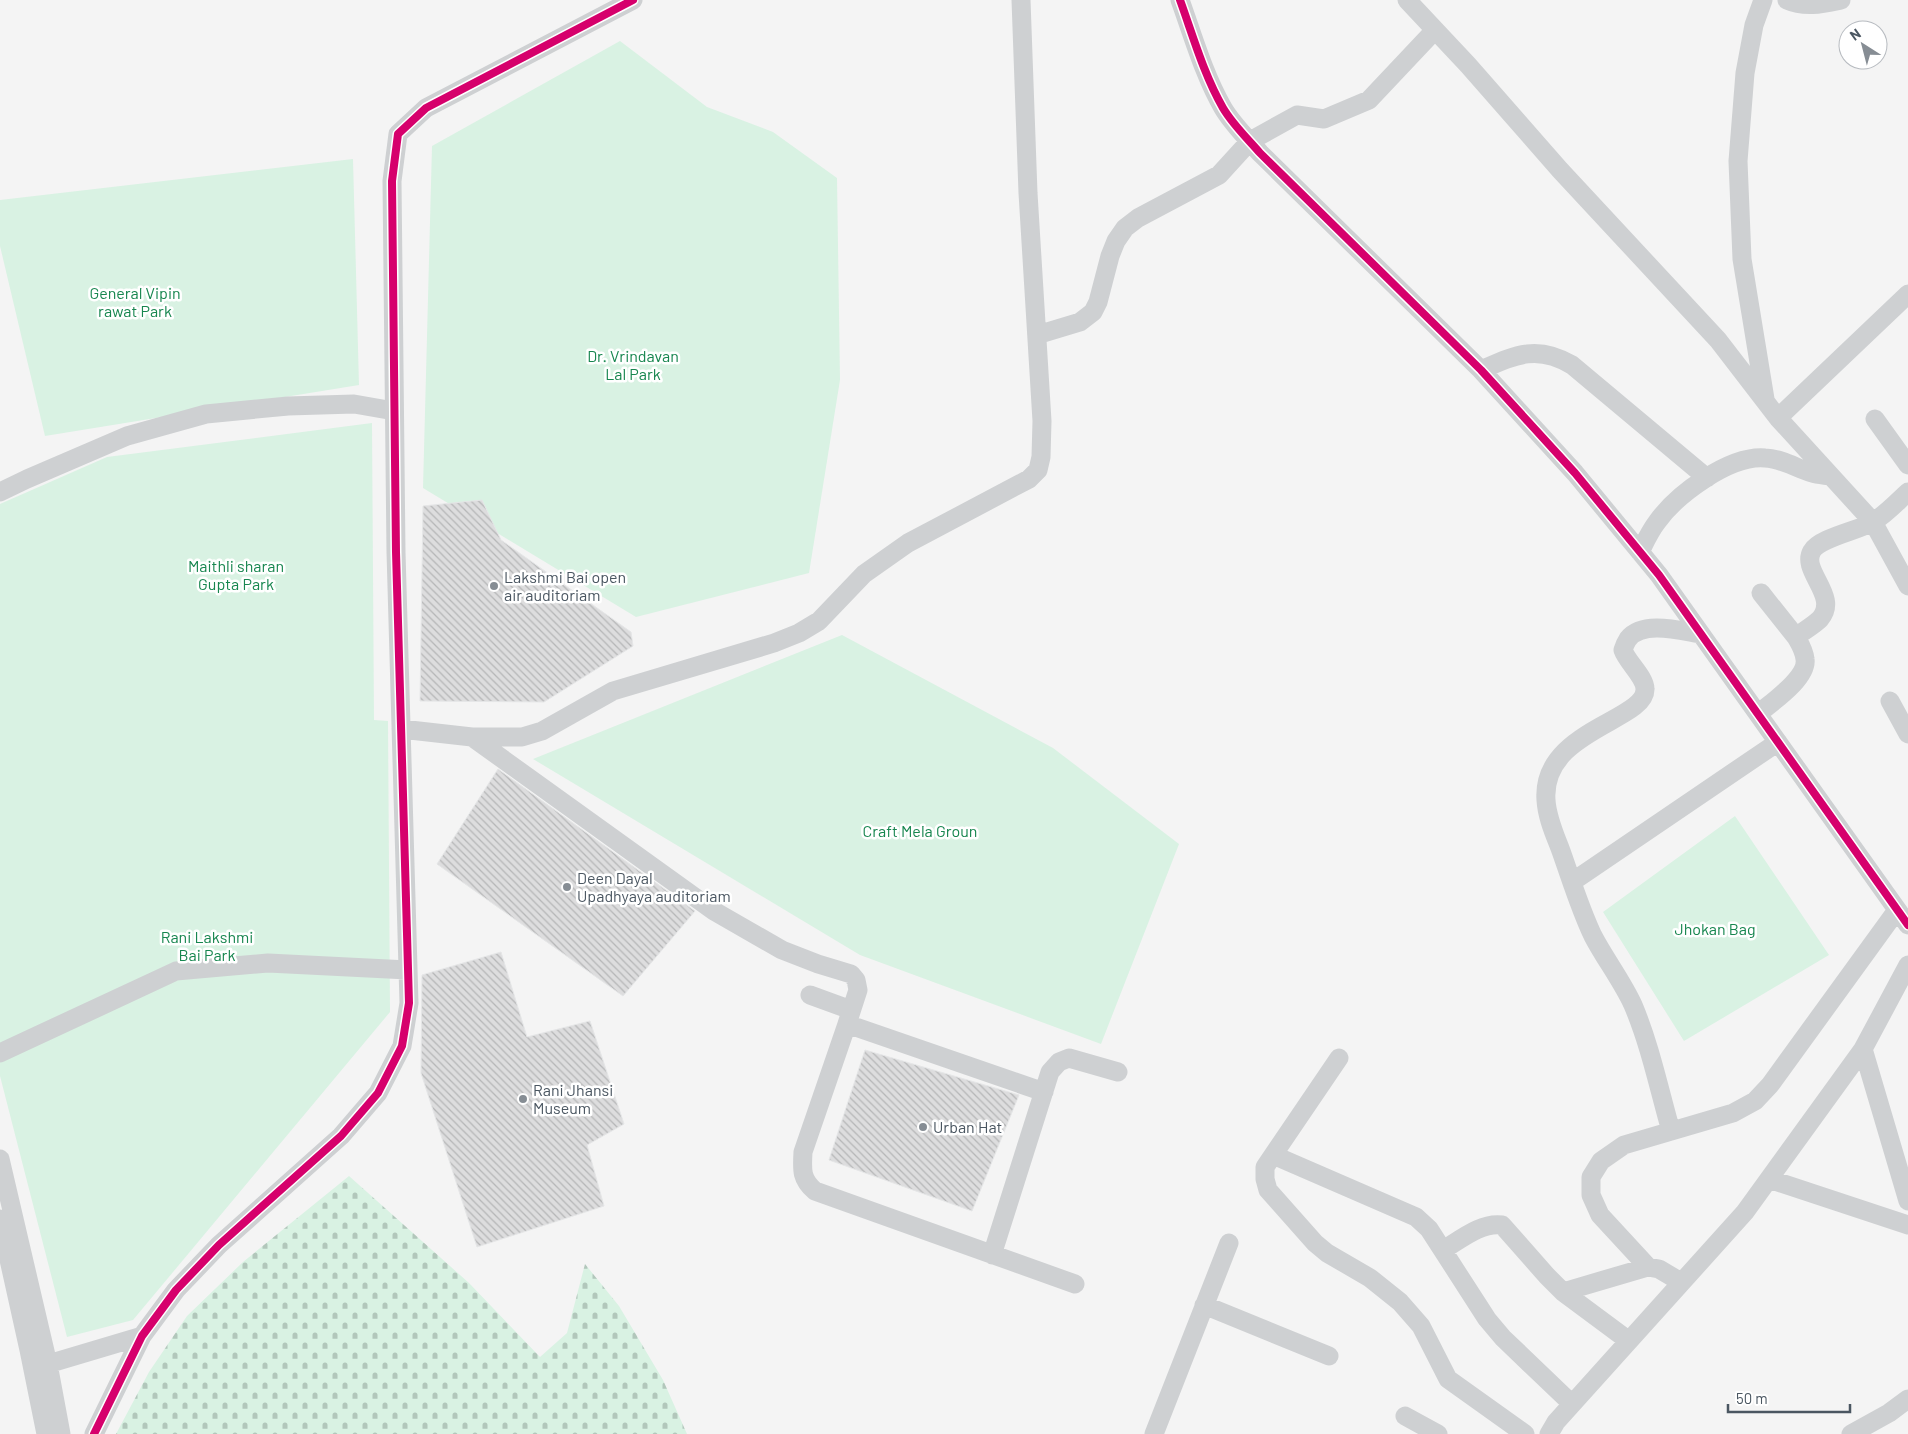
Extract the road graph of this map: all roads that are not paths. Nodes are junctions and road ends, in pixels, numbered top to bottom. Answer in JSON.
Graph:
{"nodes":[{"id":1,"x":1021,"y":0,"type":"edge"},
{"id":2,"x":1180,"y":0,"type":"edge"},
{"id":3,"x":1407,"y":0,"type":"edge"},
{"id":4,"x":1763,"y":0,"type":"edge"},
{"id":5,"x":1787,"y":0,"type":"edge"},
{"id":6,"x":1841,"y":0,"type":"edge"},
{"id":7,"x":622,"y":3,"type":"edge"},
{"id":8,"x":1435,"y":30,"type":"junction"},
{"id":9,"x":1250,"y":141,"type":"junction"},
{"id":10,"x":1908,"y":294,"type":"edge"},
{"id":11,"x":1037,"y":335,"type":"junction"},
{"id":12,"x":1480,"y":370,"type":"junction"},
{"id":13,"x":1766,"y":400,"type":"junction"},
{"id":14,"x":394,"y":411,"type":"junction"},
{"id":15,"x":1778,"y":418,"type":"junction"},
{"id":16,"x":1875,"y":419,"type":"dead end"},
{"id":17,"x":1908,"y":465,"type":"edge"},
{"id":18,"x":1831,"y":476,"type":"junction"},
{"id":19,"x":1706,"y":478,"type":"junction"},
{"id":20,"x":0,"y":492,"type":"edge"},
{"id":21,"x":1908,"y":492,"type":"edge"},
{"id":22,"x":1873,"y":522,"type":"junction"},
{"id":23,"x":1640,"y":552,"type":"junction"},
{"id":24,"x":1902,"y":559,"type":"edge"},
{"id":25,"x":1908,"y":586,"type":"edge"},
{"id":26,"x":1761,"y":593,"type":"dead end"},
{"id":27,"x":1701,"y":634,"type":"junction"},
{"id":28,"x":1796,"y":638,"type":"junction"},
{"id":29,"x":1890,"y":701,"type":"dead end"},
{"id":30,"x":1758,"y":714,"type":"junction"},
{"id":31,"x":401,"y":729,"type":"junction"},
{"id":32,"x":1908,"y":734,"type":"edge"},
{"id":33,"x":472,"y":737,"type":"junction"},
{"id":34,"x":1778,"y":742,"type":"junction"},
{"id":35,"x":1572,"y":882,"type":"junction"},
{"id":36,"x":1903,"y":918,"type":"edge"},
{"id":37,"x":1908,"y":965,"type":"edge"},
{"id":38,"x":408,"y":970,"type":"junction"},
{"id":39,"x":810,"y":995,"type":"dead end"},
{"id":40,"x":849,"y":1017,"type":"junction"},
{"id":41,"x":1863,"y":1049,"type":"junction"},
{"id":42,"x":0,"y":1053,"type":"edge"},
{"id":43,"x":1339,"y":1058,"type":"dead end"},
{"id":44,"x":1118,"y":1072,"type":"dead end"},
{"id":45,"x":1044,"y":1092,"type":"junction"},
{"id":46,"x":1671,"y":1131,"type":"junction"},
{"id":47,"x":1273,"y":1155,"type":"junction"},
{"id":48,"x":0,"y":1159,"type":"edge"},
{"id":49,"x":1769,"y":1179,"type":"junction"},
{"id":50,"x":1908,"y":1201,"type":"edge"},
{"id":51,"x":0,"y":1219,"type":"edge"},
{"id":52,"x":1908,"y":1225,"type":"edge"},
{"id":53,"x":1229,"y":1242,"type":"dead end"},
{"id":54,"x":1443,"y":1250,"type":"junction"},
{"id":55,"x":992,"y":1255,"type":"junction"},
{"id":56,"x":1648,"y":1267,"type":"junction"},
{"id":57,"x":1682,"y":1282,"type":"junction"},
{"id":58,"x":1075,"y":1284,"type":"dead end"},
{"id":59,"x":1563,"y":1292,"type":"junction"},
{"id":60,"x":1204,"y":1305,"type":"junction"},
{"id":61,"x":142,"y":1336,"type":"junction"},
{"id":62,"x":1629,"y":1341,"type":"junction"},
{"id":63,"x":1329,"y":1356,"type":"dead end"},
{"id":64,"x":48,"y":1364,"type":"junction"},
{"id":65,"x":1908,"y":1399,"type":"edge"},
{"id":66,"x":1572,"y":1404,"type":"junction"},
{"id":67,"x":1405,"y":1416,"type":"dead end"},
{"id":68,"x":46,"y":1434,"type":"edge"},
{"id":69,"x":61,"y":1434,"type":"edge"},
{"id":70,"x":94,"y":1434,"type":"edge"},
{"id":71,"x":1154,"y":1434,"type":"edge"},
{"id":72,"x":1438,"y":1434,"type":"edge"},
{"id":73,"x":1525,"y":1434,"type":"edge"},
{"id":74,"x":1549,"y":1434,"type":"edge"},
{"id":75,"x":1851,"y":1434,"type":"edge"}],
"edges":[{"from":1,"to":11,"type":"street"},
{"from":2,"to":9,"type":"street"},
{"from":3,"to":8,"type":"street"},
{"from":4,"to":13,"type":"street"},
{"from":5,"to":6,"type":"street"},
{"from":7,"to":14,"type":"street"},
{"from":8,"to":9,"type":"street"},
{"from":8,"to":13,"type":"street"},
{"from":9,"to":11,"type":"street"},
{"from":9,"to":12,"type":"street"},
{"from":10,"to":15,"type":"street"},
{"from":11,"to":33,"type":"street"},
{"from":12,"to":19,"type":"street"},
{"from":12,"to":23,"type":"street"},
{"from":13,"to":15,"type":"street"},
{"from":14,"to":20,"type":"street"},
{"from":14,"to":31,"type":"street"},
{"from":15,"to":18,"type":"street"},
{"from":16,"to":17,"type":"street"},
{"from":18,"to":19,"type":"street"},
{"from":18,"to":22,"type":"street"},
{"from":19,"to":23,"type":"street"},
{"from":21,"to":22,"type":"street"},
{"from":22,"to":24,"type":"street"},
{"from":22,"to":28,"type":"street"},
{"from":23,"to":27,"type":"street"},
{"from":24,"to":25,"type":"street"},
{"from":26,"to":28,"type":"street"},
{"from":27,"to":30,"type":"street"},
{"from":27,"to":35,"type":"street"},
{"from":28,"to":30,"type":"street"},
{"from":29,"to":32,"type":"street"},
{"from":30,"to":34,"type":"street"},
{"from":31,"to":33,"type":"street"},
{"from":31,"to":38,"type":"street"},
{"from":33,"to":40,"type":"street"},
{"from":34,"to":35,"type":"street"},
{"from":34,"to":36,"type":"street"},
{"from":35,"to":46,"type":"street"},
{"from":36,"to":46,"type":"street"},
{"from":37,"to":41,"type":"street"},
{"from":38,"to":42,"type":"street"},
{"from":38,"to":61,"type":"street"},
{"from":39,"to":40,"type":"street"},
{"from":40,"to":45,"type":"street"},
{"from":40,"to":55,"type":"street"},
{"from":41,"to":49,"type":"street"},
{"from":41,"to":50,"type":"street"},
{"from":43,"to":47,"type":"street"},
{"from":44,"to":45,"type":"street"},
{"from":45,"to":55,"type":"street"},
{"from":46,"to":56,"type":"street"},
{"from":47,"to":54,"type":"street"},
{"from":47,"to":73,"type":"street"},
{"from":48,"to":64,"type":"street"},
{"from":49,"to":52,"type":"street"},
{"from":49,"to":57,"type":"street"},
{"from":51,"to":68,"type":"street"},
{"from":53,"to":60,"type":"street"},
{"from":54,"to":59,"type":"street"},
{"from":54,"to":66,"type":"street"},
{"from":55,"to":58,"type":"street"},
{"from":56,"to":57,"type":"street"},
{"from":56,"to":59,"type":"street"},
{"from":57,"to":62,"type":"street"},
{"from":59,"to":62,"type":"street"},
{"from":60,"to":63,"type":"street"},
{"from":60,"to":71,"type":"street"},
{"from":61,"to":64,"type":"street"},
{"from":61,"to":70,"type":"street"},
{"from":62,"to":66,"type":"street"},
{"from":64,"to":69,"type":"street"},
{"from":65,"to":75,"type":"street"},
{"from":66,"to":74,"type":"street"},
{"from":67,"to":72,"type":"street"}]}
